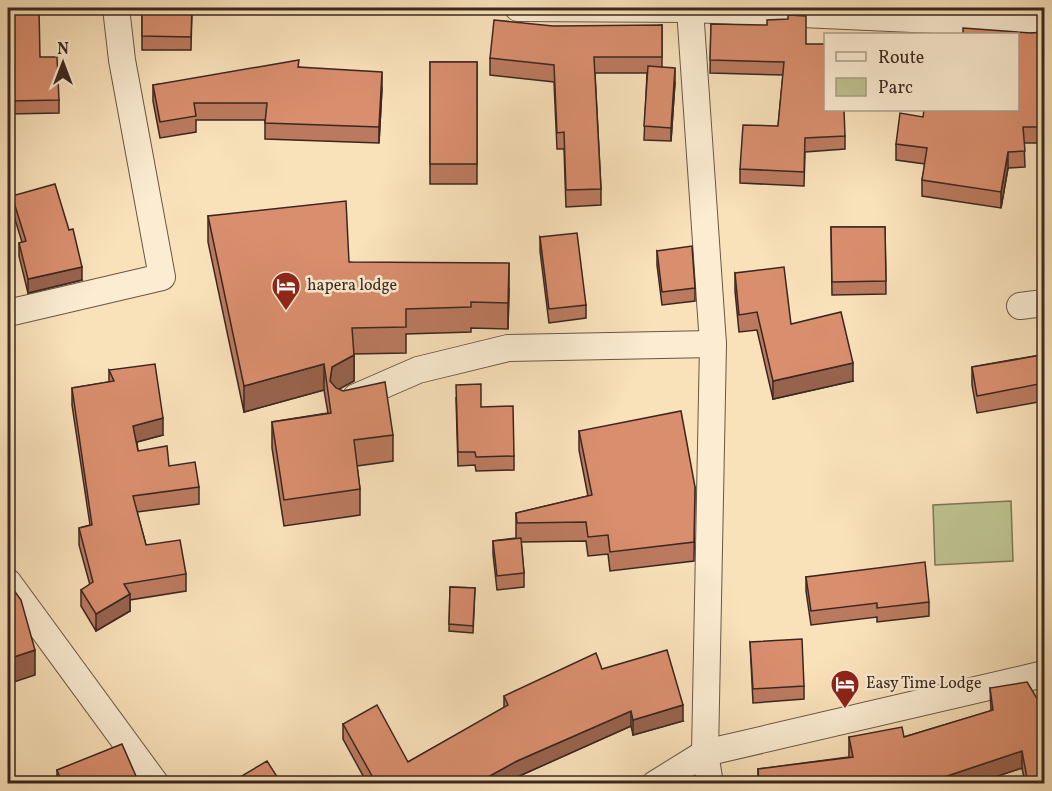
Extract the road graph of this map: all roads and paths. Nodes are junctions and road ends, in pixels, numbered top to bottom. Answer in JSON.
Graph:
{"nodes":[{"id":1,"x":116,"y":8,"type":"edge"},
{"id":2,"x":518,"y":8,"type":"edge"},
{"id":3,"x":690,"y":9,"type":"junction"},
{"id":4,"x":971,"y":14,"type":"edge"},
{"id":5,"x":1044,"y":25,"type":"edge"},
{"id":6,"x":8,"y":313,"type":"edge"},
{"id":7,"x":713,"y":344,"type":"junction"},
{"id":8,"x":344,"y":402,"type":"edge"},
{"id":9,"x":8,"y":582,"type":"edge"},
{"id":10,"x":1044,"y":674,"type":"edge"},
{"id":11,"x":705,"y":753,"type":"junction"},
{"id":12,"x":156,"y":783,"type":"edge"},
{"id":13,"x":655,"y":783,"type":"edge"},
{"id":14,"x":710,"y":783,"type":"edge"}],
"edges":[{"from":1,"to":6,"type":"street"},
{"from":2,"to":3,"type":"street"},
{"from":3,"to":4,"type":"street"},
{"from":3,"to":7,"type":"street"},
{"from":4,"to":5,"type":"street"},
{"from":7,"to":8,"type":"street"},
{"from":7,"to":11,"type":"street"},
{"from":9,"to":12,"type":"street"},
{"from":10,"to":11,"type":"street"},
{"from":11,"to":13,"type":"street"},
{"from":11,"to":14,"type":"street"}]}
